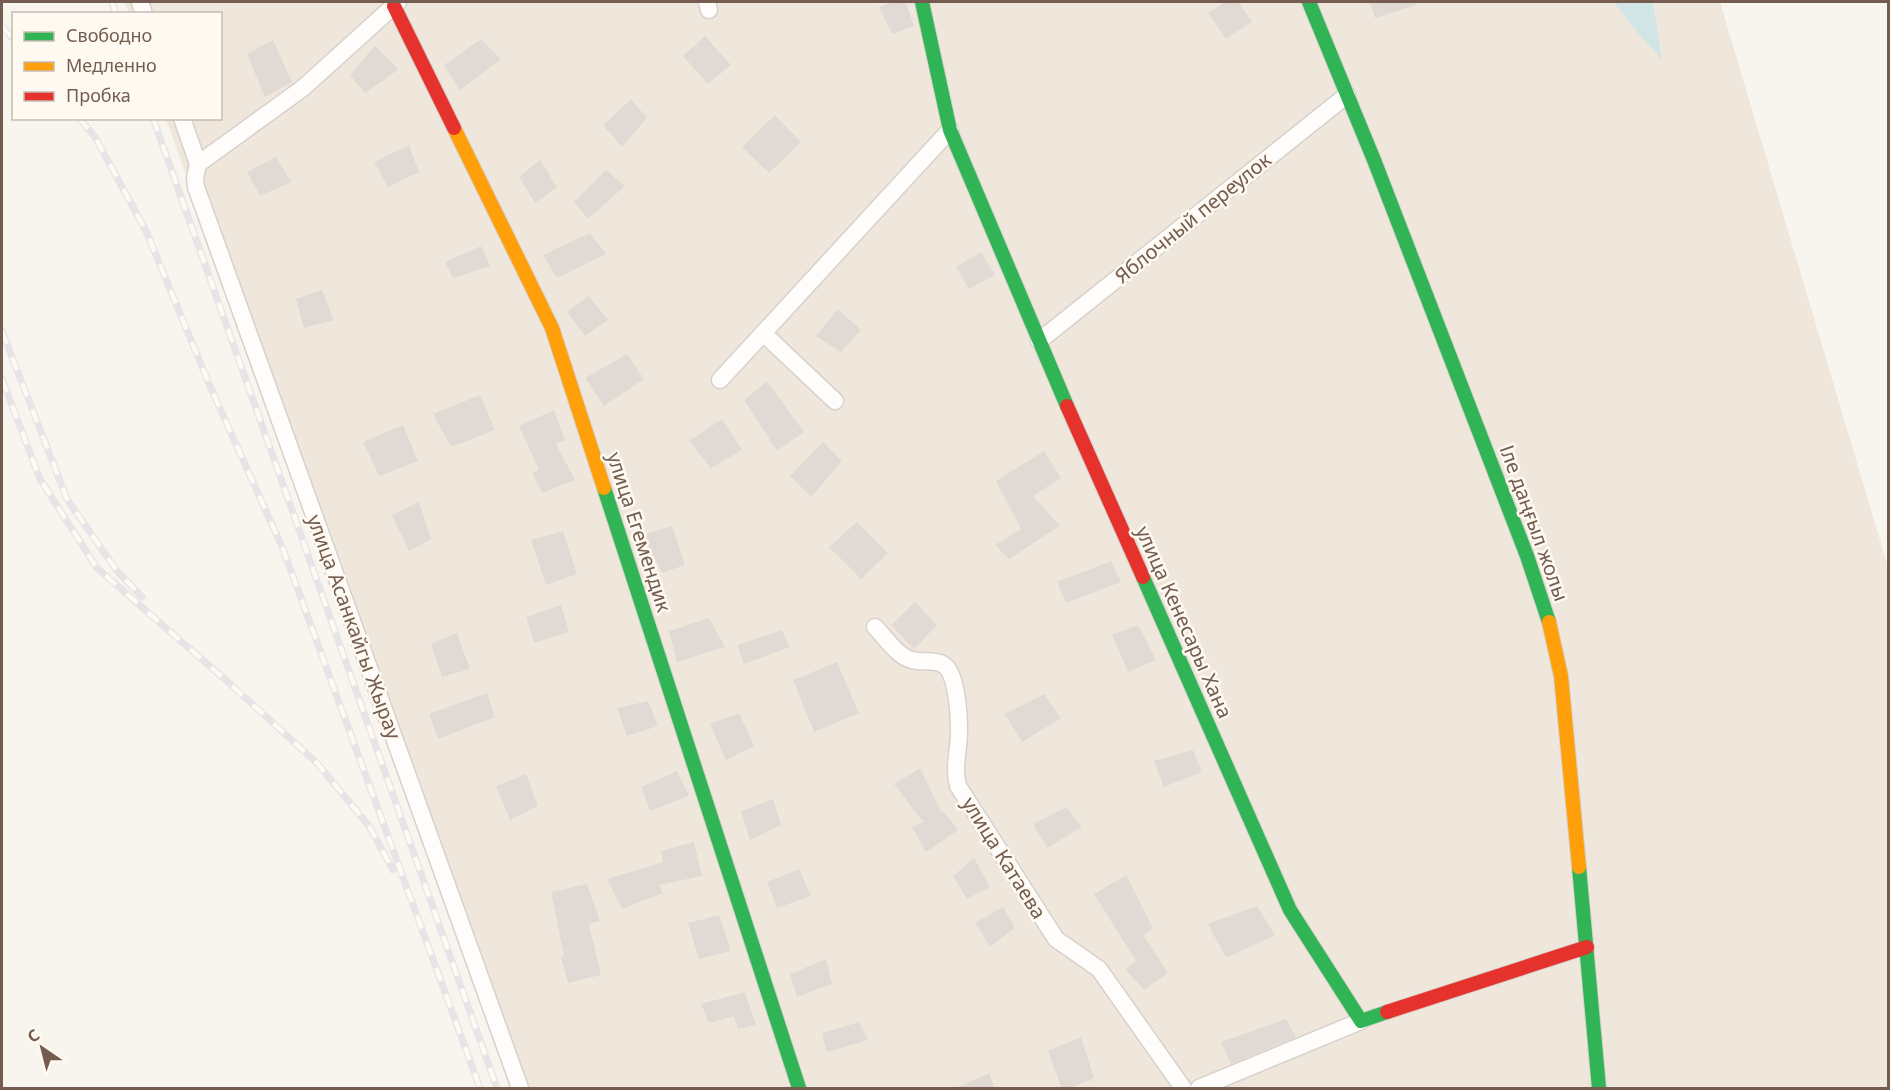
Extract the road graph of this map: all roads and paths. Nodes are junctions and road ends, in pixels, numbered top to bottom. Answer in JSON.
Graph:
{"nodes":[{"id":1,"x":922,"y":2,"type":"edge"},
{"id":2,"x":1309,"y":2,"type":"edge"},
{"id":3,"x":396,"y":4,"type":"edge"},
{"id":4,"x":1347,"y":95,"type":"junction"},
{"id":5,"x":183,"y":120,"type":"edge"},
{"id":6,"x":950,"y":130,"type":"junction"},
{"id":7,"x":198,"y":164,"type":"junction"},
{"id":8,"x":763,"y":333,"type":"junction"},
{"id":9,"x":1039,"y":342,"type":"junction"},
{"id":10,"x":720,"y":380,"type":"dead end"},
{"id":11,"x":835,"y":401,"type":"dead end"},
{"id":12,"x":875,"y":627,"type":"dead end"},
{"id":13,"x":1587,"y":947,"type":"junction"},
{"id":14,"x":1361,"y":1021,"type":"junction"},
{"id":15,"x":520,"y":1089,"type":"edge"},
{"id":16,"x":799,"y":1089,"type":"edge"},
{"id":17,"x":1183,"y":1089,"type":"edge"},
{"id":18,"x":1199,"y":1089,"type":"edge"},
{"id":19,"x":1599,"y":1089,"type":"edge"}],
"edges":[{"from":1,"to":6,"type":"street","name":"улица Кенесары Хана"},
{"from":2,"to":4,"type":"street","name":"Іле даңғыл жолы"},
{"from":3,"to":7,"type":"street"},
{"from":3,"to":16,"type":"street","name":"улица Егемендик"},
{"from":4,"to":9,"type":"street","name":"Яблочный переулок"},
{"from":4,"to":13,"type":"street","name":"Іле даңғыл жолы"},
{"from":5,"to":7,"type":"street","name":"улица Асанкайгы Жырау"},
{"from":6,"to":8,"type":"street"},
{"from":6,"to":9,"type":"street","name":"улица Кенесары Хана"},
{"from":7,"to":15,"type":"street","name":"улица Асанкайгы Жырау"},
{"from":8,"to":10,"type":"street"},
{"from":8,"to":11,"type":"street"},
{"from":9,"to":14,"type":"street","name":"улица Кенесары Хана"},
{"from":12,"to":17,"type":"street","name":"улица Катаева"},
{"from":13,"to":14,"type":"street"},
{"from":13,"to":19,"type":"street","name":"Іле даңғыл жолы"},
{"from":14,"to":18,"type":"street"}]}
